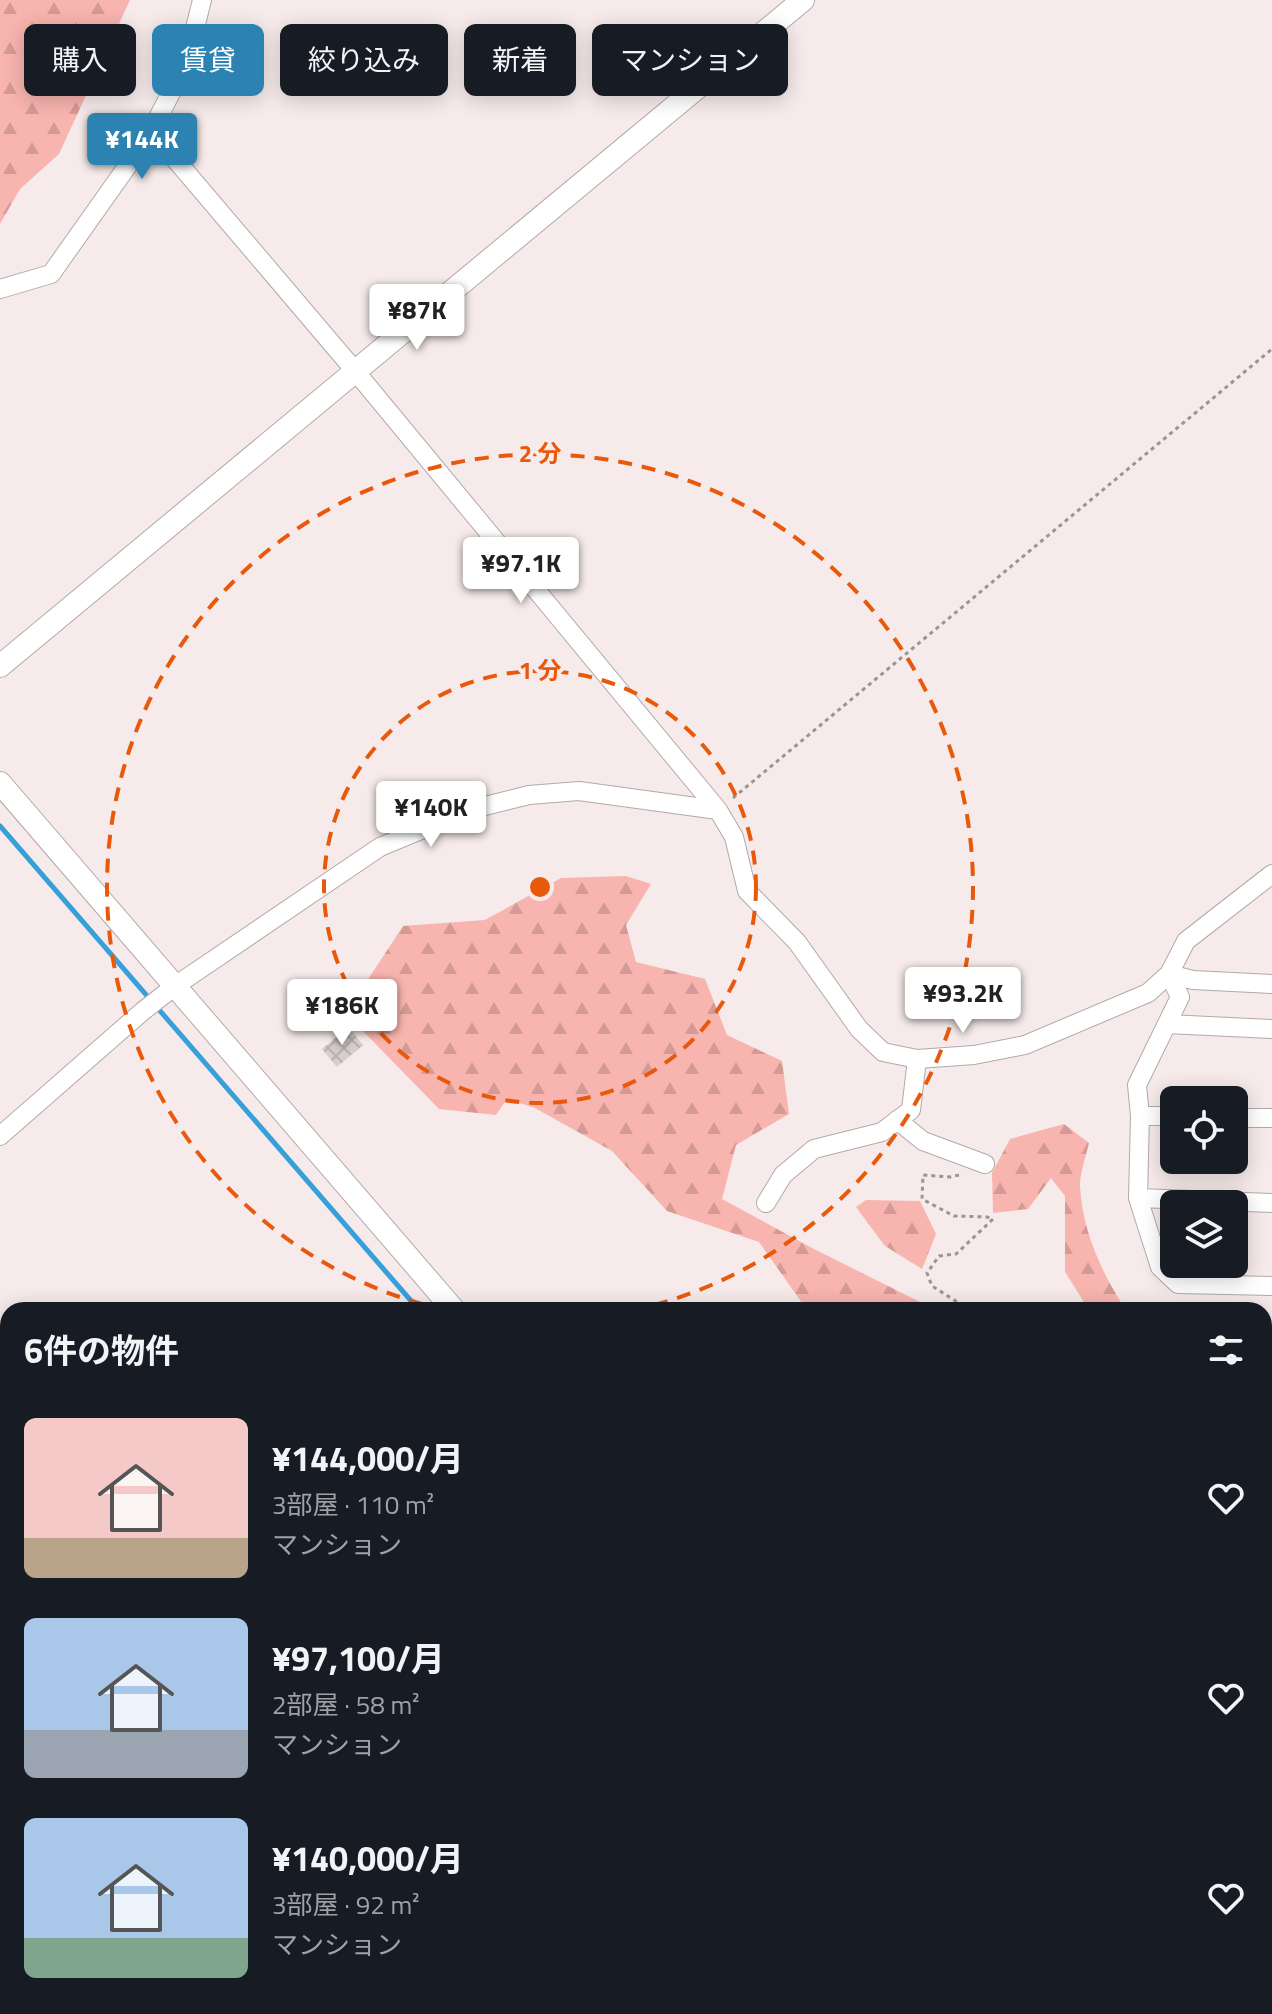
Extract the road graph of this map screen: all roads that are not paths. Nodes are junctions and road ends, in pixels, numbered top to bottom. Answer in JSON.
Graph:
{"nodes":[{"id":1,"x":202,"y":0,"type":"edge"},
{"id":2,"x":803,"y":0,"type":"edge"},
{"id":3,"x":148,"y":137,"type":"junction"},
{"id":4,"x":0,"y":289,"type":"edge"},
{"id":5,"x":356,"y":372,"type":"junction"},
{"id":6,"x":0,"y":666,"type":"edge"},
{"id":7,"x":0,"y":783,"type":"edge"},
{"id":8,"x":718,"y":810,"type":"junction"},
{"id":9,"x":1272,"y":874,"type":"edge"},
{"id":10,"x":1169,"y":974,"type":"junction"},
{"id":11,"x":1272,"y":984,"type":"edge"},
{"id":12,"x":175,"y":986,"type":"junction"},
{"id":13,"x":1167,"y":1024,"type":"junction"},
{"id":14,"x":1272,"y":1029,"type":"edge"},
{"id":15,"x":917,"y":1059,"type":"junction"},
{"id":16,"x":1140,"y":1116,"type":"junction"},
{"id":17,"x":1160,"y":1116,"type":"edge"},
{"id":18,"x":1248,"y":1118,"type":"edge"},
{"id":19,"x":1272,"y":1118,"type":"edge"},
{"id":20,"x":897,"y":1120,"type":"junction"},
{"id":21,"x":0,"y":1136,"type":"edge"},
{"id":22,"x":985,"y":1164,"type":"dead end"},
{"id":23,"x":1138,"y":1198,"type":"junction"},
{"id":24,"x":766,"y":1203,"type":"dead end"},
{"id":25,"x":1272,"y":1203,"type":"edge"},
{"id":26,"x":1272,"y":1286,"type":"edge"},
{"id":27,"x":447,"y":1302,"type":"edge"}],
"edges":[{"from":1,"to":3,"type":"street"},
{"from":2,"to":5,"type":"street"},
{"from":3,"to":4,"type":"street"},
{"from":3,"to":5,"type":"street"},
{"from":5,"to":6,"type":"street"},
{"from":5,"to":8,"type":"street"},
{"from":7,"to":12,"type":"street"},
{"from":8,"to":12,"type":"street"},
{"from":8,"to":15,"type":"street"},
{"from":9,"to":10,"type":"street"},
{"from":10,"to":11,"type":"street"},
{"from":10,"to":13,"type":"street"},
{"from":10,"to":15,"type":"street"},
{"from":12,"to":21,"type":"street"},
{"from":12,"to":27,"type":"street"},
{"from":13,"to":14,"type":"street"},
{"from":13,"to":16,"type":"street"},
{"from":15,"to":20,"type":"street"},
{"from":16,"to":17,"type":"street"},
{"from":16,"to":23,"type":"street"},
{"from":18,"to":19,"type":"street"},
{"from":20,"to":22,"type":"street"},
{"from":20,"to":24,"type":"street"},
{"from":23,"to":25,"type":"street"},
{"from":23,"to":26,"type":"street"}]}
